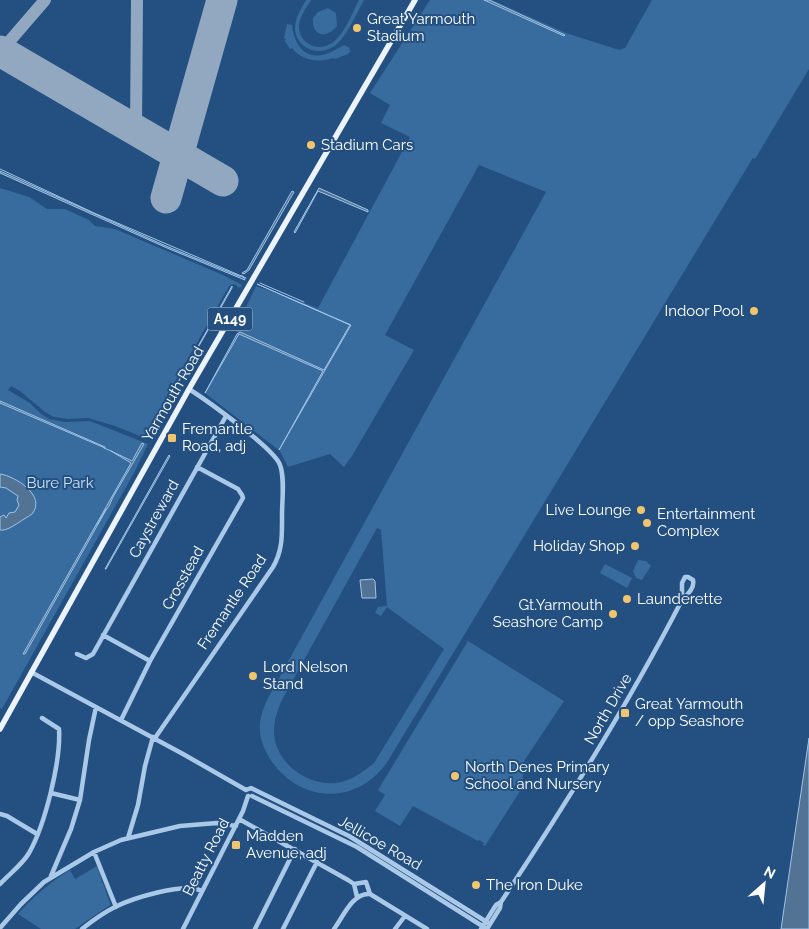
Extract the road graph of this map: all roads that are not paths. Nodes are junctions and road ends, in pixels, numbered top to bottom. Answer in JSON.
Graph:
{"nodes":[{"id":1,"x":415,"y":0,"type":"edge"},
{"id":2,"x":189,"y":389,"type":"junction"},
{"id":3,"x":226,"y":416,"type":"junction"},
{"id":4,"x":197,"y":467,"type":"junction"},
{"id":5,"x":682,"y":600,"type":"junction"},
{"id":6,"x":103,"y":635,"type":"junction"},
{"id":7,"x":77,"y":654,"type":"dead end"},
{"id":8,"x":150,"y":661,"type":"junction"},
{"id":9,"x":31,"y":672,"type":"junction"},
{"id":10,"x":96,"y":707,"type":"junction"},
{"id":11,"x":42,"y":718,"type":"dead end"},
{"id":12,"x":121,"y":720,"type":"junction"},
{"id":13,"x":0,"y":729,"type":"edge"},
{"id":14,"x":154,"y":738,"type":"junction"},
{"id":15,"x":246,"y":790,"type":"junction"},
{"id":16,"x":51,"y":793,"type":"junction"},
{"id":17,"x":251,"y":795,"type":"junction"},
{"id":18,"x":80,"y":800,"type":"junction"},
{"id":19,"x":0,"y":814,"type":"edge"},
{"id":20,"x":239,"y":819,"type":"junction"},
{"id":21,"x":236,"y":826,"type":"junction"},
{"id":22,"x":37,"y":834,"type":"junction"},
{"id":23,"x":128,"y":838,"type":"junction"},
{"id":24,"x":358,"y":844,"type":"junction"},
{"id":25,"x":295,"y":850,"type":"junction"},
{"id":26,"x":94,"y":852,"type":"junction"},
{"id":27,"x":317,"y":862,"type":"junction"},
{"id":28,"x":51,"y":877,"type":"junction"},
{"id":29,"x":0,"y":884,"type":"edge"},
{"id":30,"x":354,"y":884,"type":"junction"},
{"id":31,"x":202,"y":891,"type":"junction"},
{"id":32,"x":370,"y":894,"type":"junction"},
{"id":33,"x":357,"y":897,"type":"junction"},
{"id":34,"x":116,"y":907,"type":"junction"},
{"id":35,"x":405,"y":916,"type":"junction"},
{"id":36,"x":488,"y":923,"type":"junction"},
{"id":37,"x":0,"y":928,"type":"edge"},
{"id":38,"x":483,"y":928,"type":"edge"},
{"id":39,"x":82,"y":929,"type":"edge"},
{"id":40,"x":183,"y":929,"type":"edge"},
{"id":41,"x":254,"y":929,"type":"edge"},
{"id":42,"x":283,"y":929,"type":"edge"},
{"id":43,"x":334,"y":929,"type":"edge"},
{"id":44,"x":395,"y":929,"type":"edge"},
{"id":45,"x":427,"y":929,"type":"edge"}],
"edges":[{"from":1,"to":2,"type":"main road","name":"Yarmouth Road","number":"A149"},
{"from":2,"to":3,"type":"street","name":"Fremantle Road"},
{"from":2,"to":9,"type":"main road","name":"Yarmouth Road","number":"A149"},
{"from":3,"to":4,"type":"street","name":"Caystreward"},
{"from":3,"to":14,"type":"street","name":"Fremantle Road"},
{"from":4,"to":6,"type":"street","name":"Caystreward"},
{"from":4,"to":8,"type":"street","name":"Crosstead"},
{"from":5,"to":5,"type":"street","name":"North Drive"},
{"from":5,"to":36,"type":"street","name":"North Drive"},
{"from":6,"to":7,"type":"street","name":"Caystreward"},
{"from":6,"to":8,"type":"street"},
{"from":8,"to":12,"type":"street","name":"Crosstead"},
{"from":9,"to":10,"type":"street","name":"Jellicoe Road"},
{"from":9,"to":13,"type":"main road","number":"A149"},
{"from":10,"to":12,"type":"street","name":"Jellicoe Road"},
{"from":10,"to":18,"type":"street"},
{"from":11,"to":16,"type":"street"},
{"from":12,"to":14,"type":"street","name":"Jellicoe Road"},
{"from":14,"to":15,"type":"street","name":"Jellicoe Road"},
{"from":14,"to":23,"type":"street","name":"Fremantle Road"},
{"from":15,"to":17,"type":"street"},
{"from":15,"to":17,"type":"street","name":"Jellicoe Road"},
{"from":16,"to":18,"type":"street"},
{"from":16,"to":22,"type":"street"},
{"from":17,"to":20,"type":"street","name":"Beatty Road"},
{"from":17,"to":24,"type":"street","name":"Jellicoe Road"},
{"from":18,"to":28,"type":"street"},
{"from":19,"to":22,"type":"street"},
{"from":20,"to":21,"type":"street","name":"Beatty Road"},
{"from":20,"to":25,"type":"street"},
{"from":21,"to":23,"type":"street"},
{"from":21,"to":31,"type":"street","name":"Beatty Road"},
{"from":22,"to":29,"type":"street"},
{"from":23,"to":26,"type":"street"},
{"from":24,"to":36,"type":"street","name":"Jellicoe Road"},
{"from":24,"to":38,"type":"street","name":"Jellicoe Road"},
{"from":25,"to":27,"type":"street"},
{"from":25,"to":41,"type":"street"},
{"from":26,"to":28,"type":"street"},
{"from":26,"to":34,"type":"street"},
{"from":27,"to":30,"type":"street"},
{"from":27,"to":42,"type":"street"},
{"from":28,"to":37,"type":"street"},
{"from":30,"to":32,"type":"street"},
{"from":30,"to":33,"type":"street"},
{"from":31,"to":34,"type":"street"},
{"from":31,"to":40,"type":"street","name":"Beatty Road"},
{"from":32,"to":33,"type":"street"},
{"from":32,"to":35,"type":"street"},
{"from":33,"to":43,"type":"street"},
{"from":34,"to":39,"type":"street"},
{"from":35,"to":44,"type":"street"},
{"from":35,"to":45,"type":"street"},
{"from":36,"to":38,"type":"street","name":"North Drive"}]}
